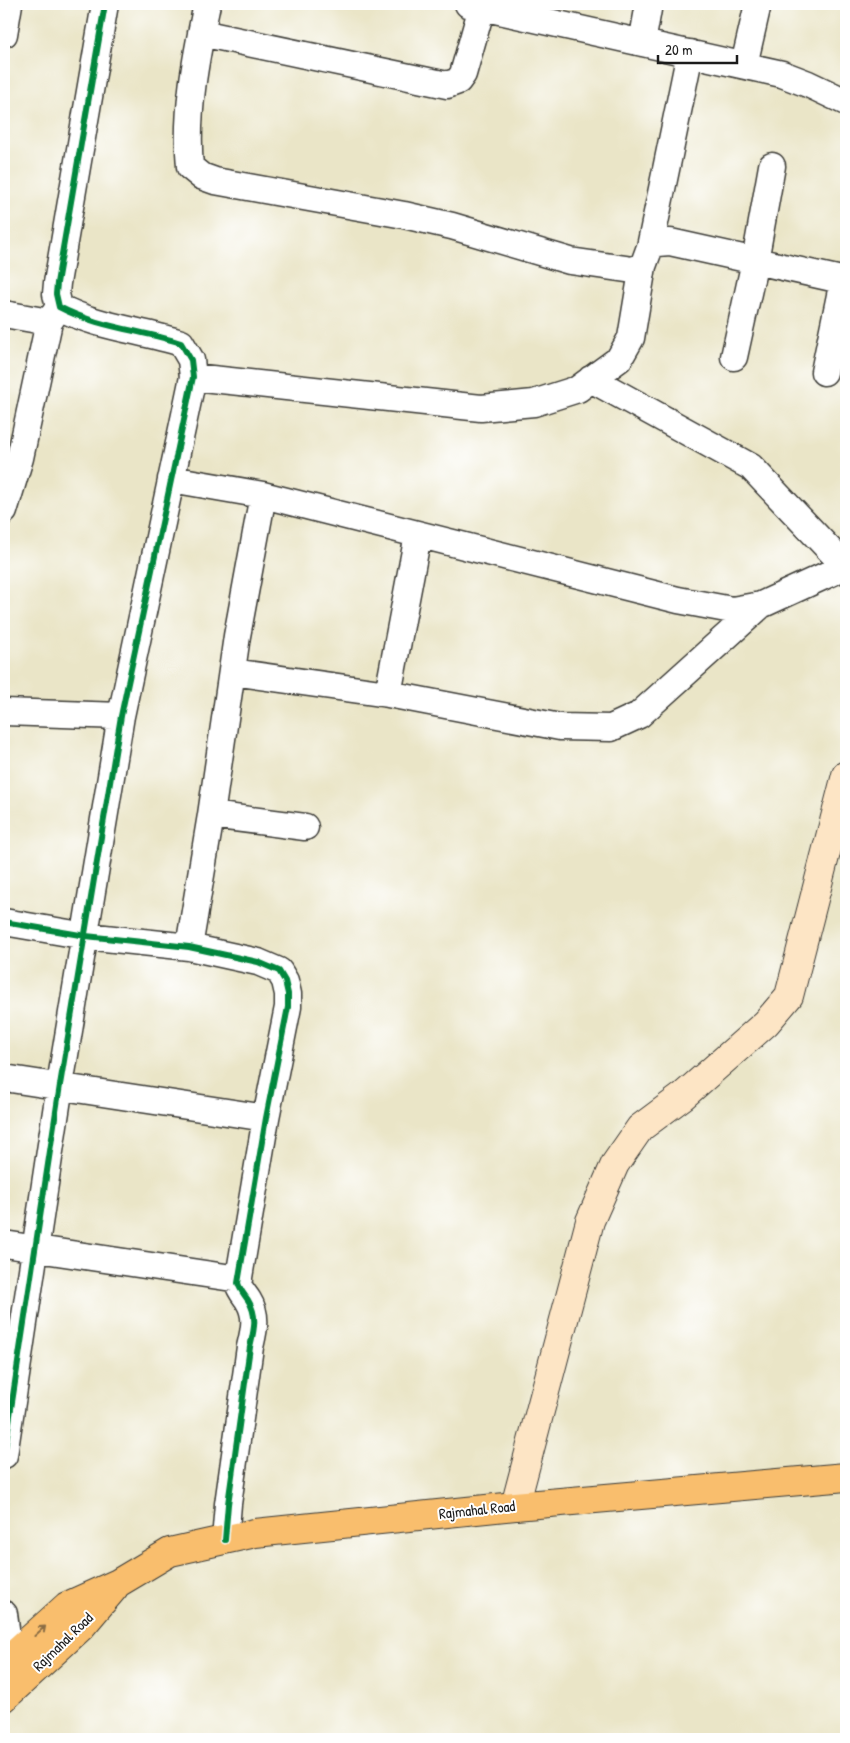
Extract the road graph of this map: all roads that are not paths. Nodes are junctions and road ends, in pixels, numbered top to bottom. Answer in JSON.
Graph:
{"nodes":[{"id":1,"x":9,"y":4,"type":"edge"},
{"id":2,"x":106,"y":4,"type":"edge"},
{"id":3,"x":206,"y":4,"type":"edge"},
{"id":4,"x":649,"y":4,"type":"edge"},
{"id":5,"x":758,"y":4,"type":"edge"},
{"id":6,"x":475,"y":5,"type":"edge"},
{"id":7,"x":511,"y":8,"type":"edge"},
{"id":8,"x":201,"y":33,"type":"junction"},
{"id":9,"x":4,"y":34,"type":"edge"},
{"id":10,"x":642,"y":43,"type":"junction"},
{"id":11,"x":690,"y":54,"type":"junction"},
{"id":12,"x":744,"y":65,"type":"junction"},
{"id":13,"x":846,"y":102,"type":"edge"},
{"id":14,"x":772,"y":166,"type":"dead end"},
{"id":15,"x":646,"y":257,"type":"junction"},
{"id":16,"x":755,"y":261,"type":"junction"},
{"id":17,"x":845,"y":281,"type":"edge"},
{"id":18,"x":4,"y":314,"type":"edge"},
{"id":19,"x":54,"y":314,"type":"junction"},
{"id":20,"x":734,"y":357,"type":"dead end"},
{"id":21,"x":824,"y":372,"type":"dead end"},
{"id":22,"x":193,"y":377,"type":"junction"},
{"id":23,"x":591,"y":379,"type":"junction"},
{"id":24,"x":171,"y":480,"type":"junction"},
{"id":25,"x":263,"y":495,"type":"junction"},
{"id":26,"x":4,"y":511,"type":"edge"},
{"id":27,"x":418,"y":535,"type":"junction"},
{"id":28,"x":846,"y":566,"type":"edge"},
{"id":29,"x":760,"y":605,"type":"junction"},
{"id":30,"x":232,"y":672,"type":"junction"},
{"id":31,"x":388,"y":694,"type":"junction"},
{"id":32,"x":4,"y":712,"type":"edge"},
{"id":33,"x":120,"y":716,"type":"junction"},
{"id":34,"x":846,"y":775,"type":"edge"},
{"id":35,"x":843,"y":806,"type":"edge"},
{"id":36,"x":211,"y":815,"type":"junction"},
{"id":37,"x":305,"y":827,"type":"dead end"},
{"id":38,"x":4,"y":922,"type":"edge"},
{"id":39,"x":86,"y":936,"type":"junction"},
{"id":40,"x":189,"y":947,"type":"junction"},
{"id":41,"x":4,"y":1078,"type":"edge"},
{"id":42,"x":60,"y":1085,"type":"junction"},
{"id":43,"x":266,"y":1118,"type":"junction"},
{"id":44,"x":4,"y":1244,"type":"edge"},
{"id":45,"x":35,"y":1248,"type":"junction"},
{"id":46,"x":239,"y":1279,"type":"junction"},
{"id":47,"x":4,"y":1455,"type":"edge"},
{"id":48,"x":846,"y":1478,"type":"edge"},
{"id":49,"x":515,"y":1506,"type":"junction"},
{"id":50,"x":225,"y":1540,"type":"junction"},
{"id":51,"x":118,"y":1583,"type":"junction"},
{"id":52,"x":4,"y":1614,"type":"edge"},
{"id":53,"x":7,"y":1661,"type":"edge"},
{"id":54,"x":4,"y":1698,"type":"edge"}],
"edges":[{"from":1,"to":9,"type":"street"},
{"from":2,"to":19,"type":"street"},
{"from":3,"to":8,"type":"street"},
{"from":4,"to":10,"type":"street"},
{"from":5,"to":12,"type":"street"},
{"from":6,"to":7,"type":"street"},
{"from":6,"to":8,"type":"street"},
{"from":7,"to":10,"type":"street"},
{"from":8,"to":15,"type":"street"},
{"from":10,"to":11,"type":"street"},
{"from":11,"to":12,"type":"street"},
{"from":11,"to":15,"type":"street"},
{"from":12,"to":13,"type":"street"},
{"from":14,"to":16,"type":"street"},
{"from":15,"to":16,"type":"street"},
{"from":15,"to":23,"type":"street"},
{"from":16,"to":17,"type":"street"},
{"from":16,"to":20,"type":"street"},
{"from":17,"to":21,"type":"street"},
{"from":18,"to":19,"type":"street"},
{"from":19,"to":22,"type":"street"},
{"from":19,"to":26,"type":"street"},
{"from":22,"to":23,"type":"street"},
{"from":22,"to":24,"type":"street"},
{"from":23,"to":28,"type":"street"},
{"from":24,"to":25,"type":"street"},
{"from":24,"to":33,"type":"street"},
{"from":25,"to":27,"type":"street"},
{"from":25,"to":30,"type":"street"},
{"from":27,"to":29,"type":"street"},
{"from":27,"to":31,"type":"street"},
{"from":28,"to":29,"type":"street"},
{"from":29,"to":31,"type":"street"},
{"from":30,"to":31,"type":"street"},
{"from":30,"to":36,"type":"street"},
{"from":32,"to":33,"type":"street"},
{"from":33,"to":39,"type":"street"},
{"from":34,"to":35,"type":"street"},
{"from":35,"to":49,"type":"street"},
{"from":36,"to":37,"type":"street"},
{"from":36,"to":40,"type":"street"},
{"from":38,"to":39,"type":"street"},
{"from":39,"to":40,"type":"street"},
{"from":39,"to":42,"type":"street"},
{"from":40,"to":43,"type":"street"},
{"from":41,"to":42,"type":"street"},
{"from":42,"to":43,"type":"street"},
{"from":42,"to":45,"type":"street"},
{"from":43,"to":46,"type":"street"},
{"from":44,"to":45,"type":"street"},
{"from":45,"to":46,"type":"street"},
{"from":45,"to":47,"type":"street"},
{"from":46,"to":50,"type":"street"},
{"from":48,"to":49,"type":"main road","name":"Rajmahal Road"},
{"from":49,"to":50,"type":"main road","name":"Rajmahal Road"},
{"from":50,"to":51,"type":"main road","name":"Rajmahal Road"},
{"from":53,"to":51,"type":"main road","name":"Rajmahal Road","one_way":true},
{"from":51,"to":54,"type":"main road","name":"Rajmahal Road"},
{"from":52,"to":53,"type":"street"}]}
